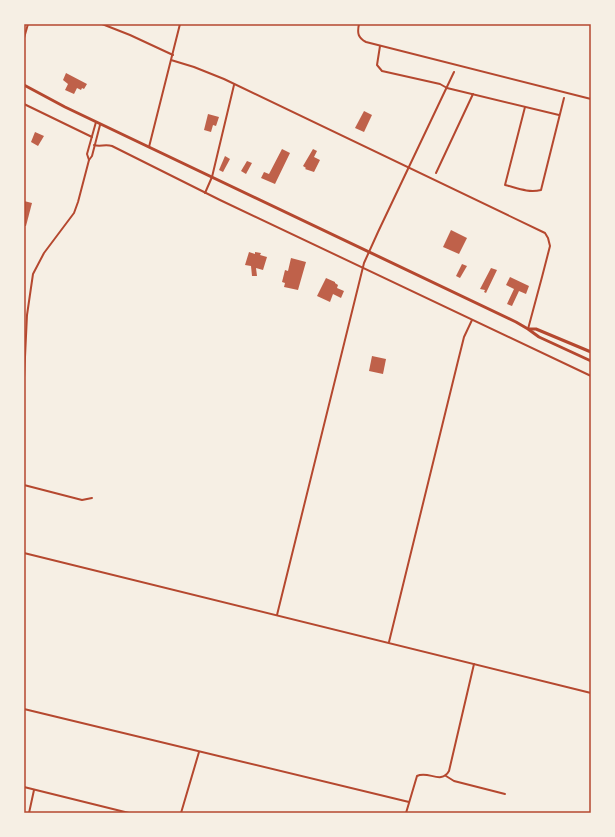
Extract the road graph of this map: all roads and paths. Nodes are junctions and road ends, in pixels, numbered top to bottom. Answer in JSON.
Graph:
{"nodes":[{"id":1,"x":28,"y":24,"type":"edge"},
{"id":2,"x":102,"y":24,"type":"edge"},
{"id":3,"x":180,"y":24,"type":"edge"},
{"id":4,"x":359,"y":24,"type":"edge"},
{"id":5,"x":24,"y":38,"type":"edge"},
{"id":6,"x":380,"y":46,"type":"junction"},
{"id":7,"x":173,"y":55,"type":"junction"},
{"id":8,"x":171,"y":60,"type":"junction"},
{"id":9,"x":454,"y":72,"type":"dead end"},
{"id":10,"x":24,"y":85,"type":"edge"},
{"id":11,"x":234,"y":85,"type":"junction"},
{"id":12,"x":447,"y":88,"type":"junction"},
{"id":13,"x":473,"y":94,"type":"junction"},
{"id":14,"x":564,"y":98,"type":"dead end"},
{"id":15,"x":591,"y":99,"type":"edge"},
{"id":16,"x":24,"y":104,"type":"edge"},
{"id":17,"x":524,"y":107,"type":"junction"},
{"id":18,"x":559,"y":116,"type":"junction"},
{"id":19,"x":96,"y":122,"type":"junction"},
{"id":20,"x":101,"y":124,"type":"junction"},
{"id":21,"x":92,"y":136,"type":"junction"},
{"id":22,"x":94,"y":145,"type":"junction"},
{"id":23,"x":149,"y":147,"type":"junction"},
{"id":24,"x":88,"y":160,"type":"junction"},
{"id":25,"x":408,"y":168,"type":"junction"},
{"id":26,"x":436,"y":173,"type":"dead end"},
{"id":27,"x":212,"y":177,"type":"junction"},
{"id":28,"x":205,"y":193,"type":"junction"},
{"id":29,"x":369,"y":252,"type":"junction"},
{"id":30,"x":363,"y":267,"type":"junction"},
{"id":31,"x":472,"y":320,"type":"junction"},
{"id":32,"x":528,"y":329,"type":"junction"},
{"id":33,"x":591,"y":352,"type":"edge"},
{"id":34,"x":591,"y":361,"type":"edge"},
{"id":35,"x":591,"y":376,"type":"edge"},
{"id":36,"x":24,"y":378,"type":"edge"},
{"id":37,"x":24,"y":485,"type":"edge"},
{"id":38,"x":92,"y":498,"type":"dead end"},
{"id":39,"x":24,"y":553,"type":"edge"},
{"id":40,"x":277,"y":614,"type":"junction"},
{"id":41,"x":389,"y":642,"type":"junction"},
{"id":42,"x":474,"y":664,"type":"junction"},
{"id":43,"x":591,"y":692,"type":"edge"},
{"id":44,"x":24,"y":709,"type":"edge"},
{"id":45,"x":199,"y":752,"type":"junction"},
{"id":46,"x":446,"y":776,"type":"junction"},
{"id":47,"x":24,"y":787,"type":"edge"},
{"id":48,"x":34,"y":790,"type":"junction"},
{"id":49,"x":505,"y":794,"type":"dead end"},
{"id":50,"x":409,"y":802,"type":"junction"},
{"id":51,"x":29,"y":813,"type":"edge"},
{"id":52,"x":129,"y":813,"type":"edge"},
{"id":53,"x":181,"y":813,"type":"edge"},
{"id":54,"x":406,"y":813,"type":"edge"}],
"edges":[{"from":1,"to":5,"type":"street"},
{"from":2,"to":7,"type":"street"},
{"from":3,"to":7,"type":"street"},
{"from":4,"to":6,"type":"street"},
{"from":6,"to":12,"type":"street"},
{"from":6,"to":15,"type":"street"},
{"from":7,"to":8,"type":"street"},
{"from":8,"to":11,"type":"street"},
{"from":8,"to":23,"type":"street"},
{"from":9,"to":12,"type":"street"},
{"from":10,"to":19,"type":"main road"},
{"from":11,"to":25,"type":"street"},
{"from":11,"to":27,"type":"street"},
{"from":12,"to":13,"type":"street"},
{"from":12,"to":25,"type":"street"},
{"from":13,"to":17,"type":"street"},
{"from":13,"to":26,"type":"street"},
{"from":14,"to":18,"type":"street"},
{"from":16,"to":21,"type":"street"},
{"from":17,"to":18,"type":"street"},
{"from":17,"to":18,"type":"street"},
{"from":19,"to":20,"type":"main road"},
{"from":19,"to":21,"type":"street"},
{"from":20,"to":22,"type":"street"},
{"from":20,"to":23,"type":"main road"},
{"from":21,"to":24,"type":"street"},
{"from":22,"to":24,"type":"street"},
{"from":22,"to":28,"type":"street"},
{"from":23,"to":27,"type":"main road"},
{"from":24,"to":36,"type":"street"},
{"from":25,"to":29,"type":"street"},
{"from":25,"to":32,"type":"street"},
{"from":27,"to":28,"type":"street"},
{"from":27,"to":29,"type":"main road"},
{"from":28,"to":30,"type":"street"},
{"from":29,"to":30,"type":"street"},
{"from":29,"to":32,"type":"main road"},
{"from":30,"to":31,"type":"street"},
{"from":30,"to":40,"type":"street"},
{"from":31,"to":35,"type":"street"},
{"from":31,"to":41,"type":"street"},
{"from":32,"to":33,"type":"main road"},
{"from":32,"to":34,"type":"main road"},
{"from":37,"to":38,"type":"street"},
{"from":39,"to":40,"type":"street"},
{"from":40,"to":41,"type":"street"},
{"from":41,"to":42,"type":"street"},
{"from":42,"to":43,"type":"street"},
{"from":42,"to":46,"type":"street"},
{"from":44,"to":45,"type":"street"},
{"from":45,"to":50,"type":"street"},
{"from":45,"to":53,"type":"street"},
{"from":46,"to":49,"type":"street"},
{"from":46,"to":50,"type":"street"},
{"from":47,"to":48,"type":"street"},
{"from":48,"to":51,"type":"street"},
{"from":48,"to":52,"type":"street"},
{"from":50,"to":54,"type":"street"}]}
